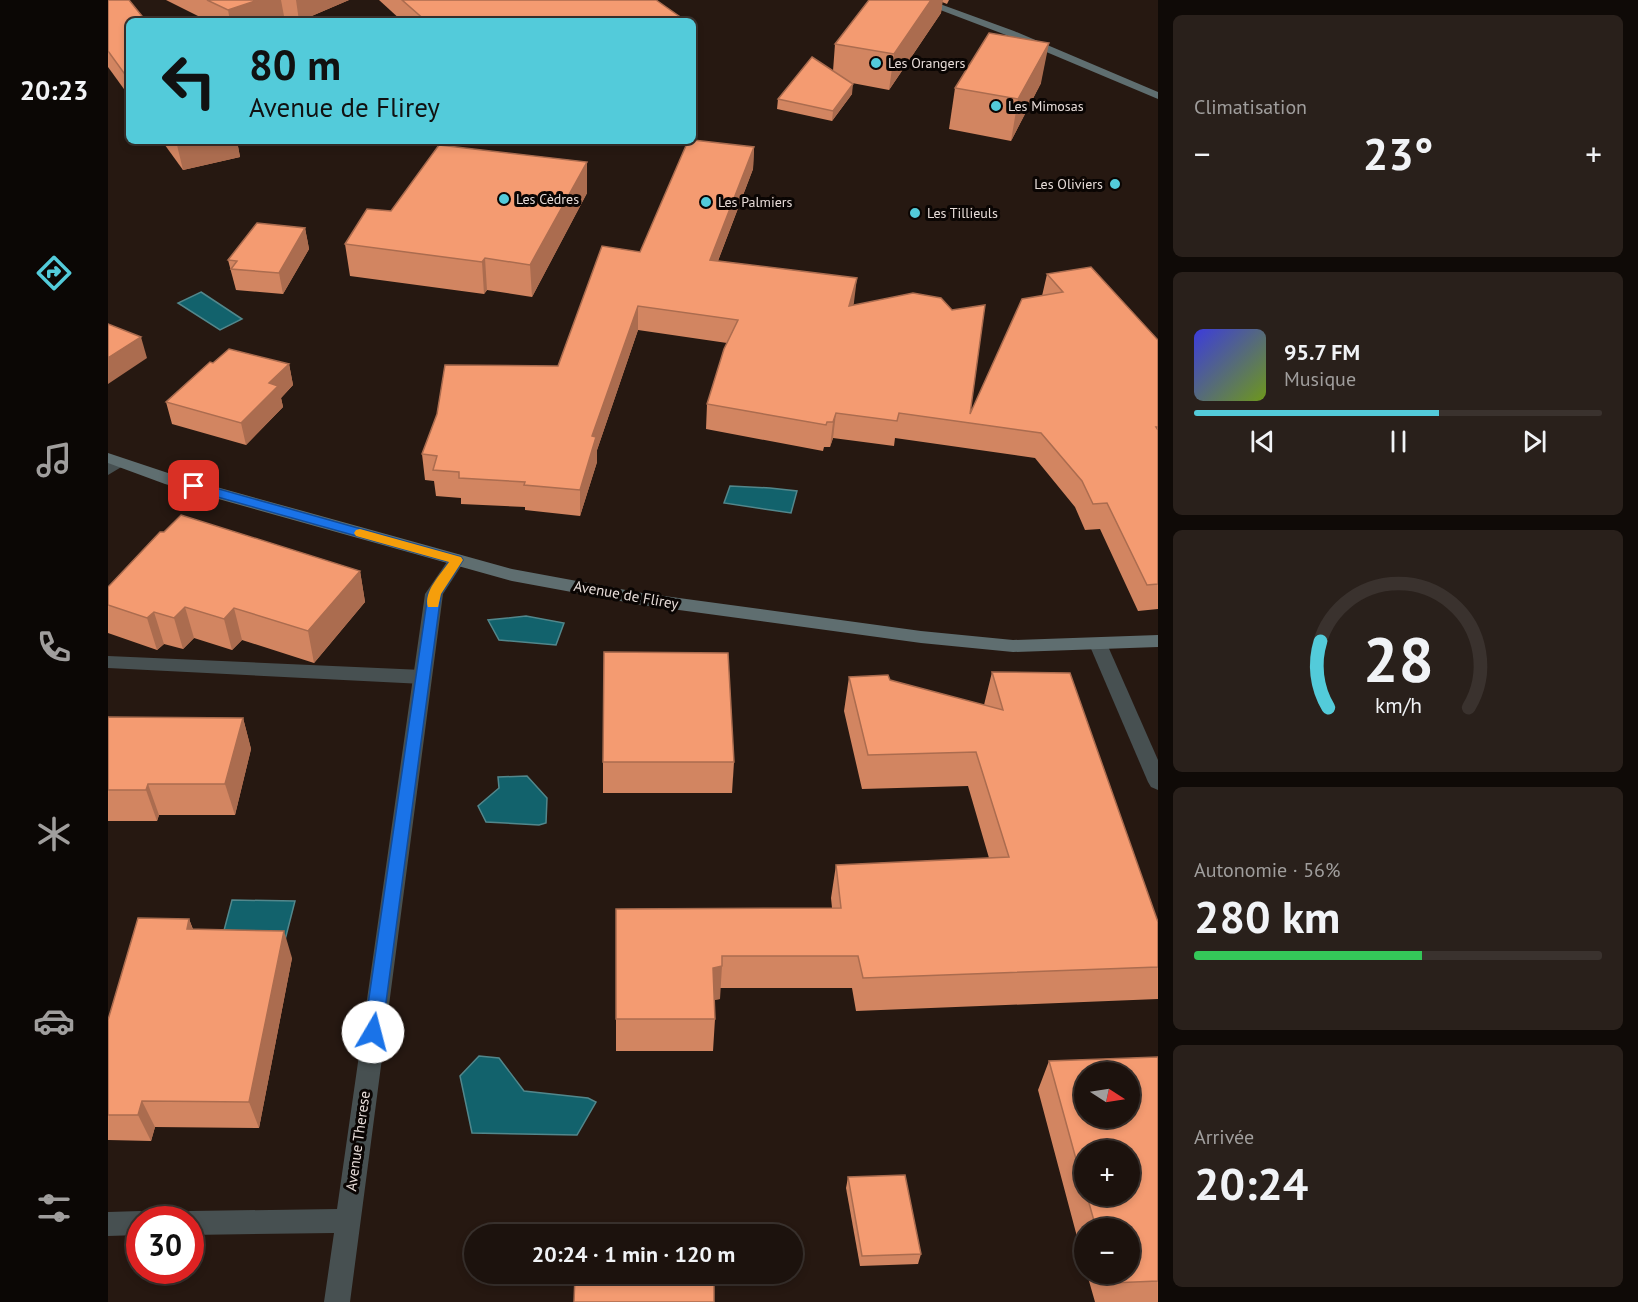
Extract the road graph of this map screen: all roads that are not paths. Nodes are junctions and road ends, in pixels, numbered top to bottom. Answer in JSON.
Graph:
{"nodes":[{"id":1,"x":921,"y":0,"type":"edge"},
{"id":2,"x":1158,"y":96,"type":"edge"},
{"id":3,"x":112,"y":464,"type":"edge"},
{"id":4,"x":457,"y":560,"type":"junction"},
{"id":5,"x":1158,"y":641,"type":"edge"},
{"id":6,"x":1098,"y":644,"type":"junction"},
{"id":7,"x":108,"y":662,"type":"edge"},
{"id":8,"x":423,"y":677,"type":"junction"},
{"id":9,"x":1158,"y":782,"type":"edge"},
{"id":10,"x":347,"y":1221,"type":"junction"},
{"id":11,"x":126,"y":1223,"type":"edge"},
{"id":12,"x":204,"y":1223,"type":"edge"},
{"id":13,"x":108,"y":1224,"type":"edge"},
{"id":14,"x":337,"y":1302,"type":"edge"}],
"edges":[{"from":1,"to":2,"type":"main road"},
{"from":3,"to":4,"type":"main road","name":"Avenue de Flirey"},
{"from":4,"to":6,"type":"main road","name":"Avenue de Flirey"},
{"from":4,"to":8,"type":"street","name":"Avenue Therese"},
{"from":5,"to":6,"type":"main road","name":"Avenue de Flirey"},
{"from":6,"to":9,"type":"street"},
{"from":7,"to":8,"type":"street"},
{"from":8,"to":10,"type":"street","name":"Avenue Therese"},
{"from":10,"to":12,"type":"street"},
{"from":10,"to":14,"type":"street","name":"Avenue Therese"},
{"from":11,"to":13,"type":"street"}]}
